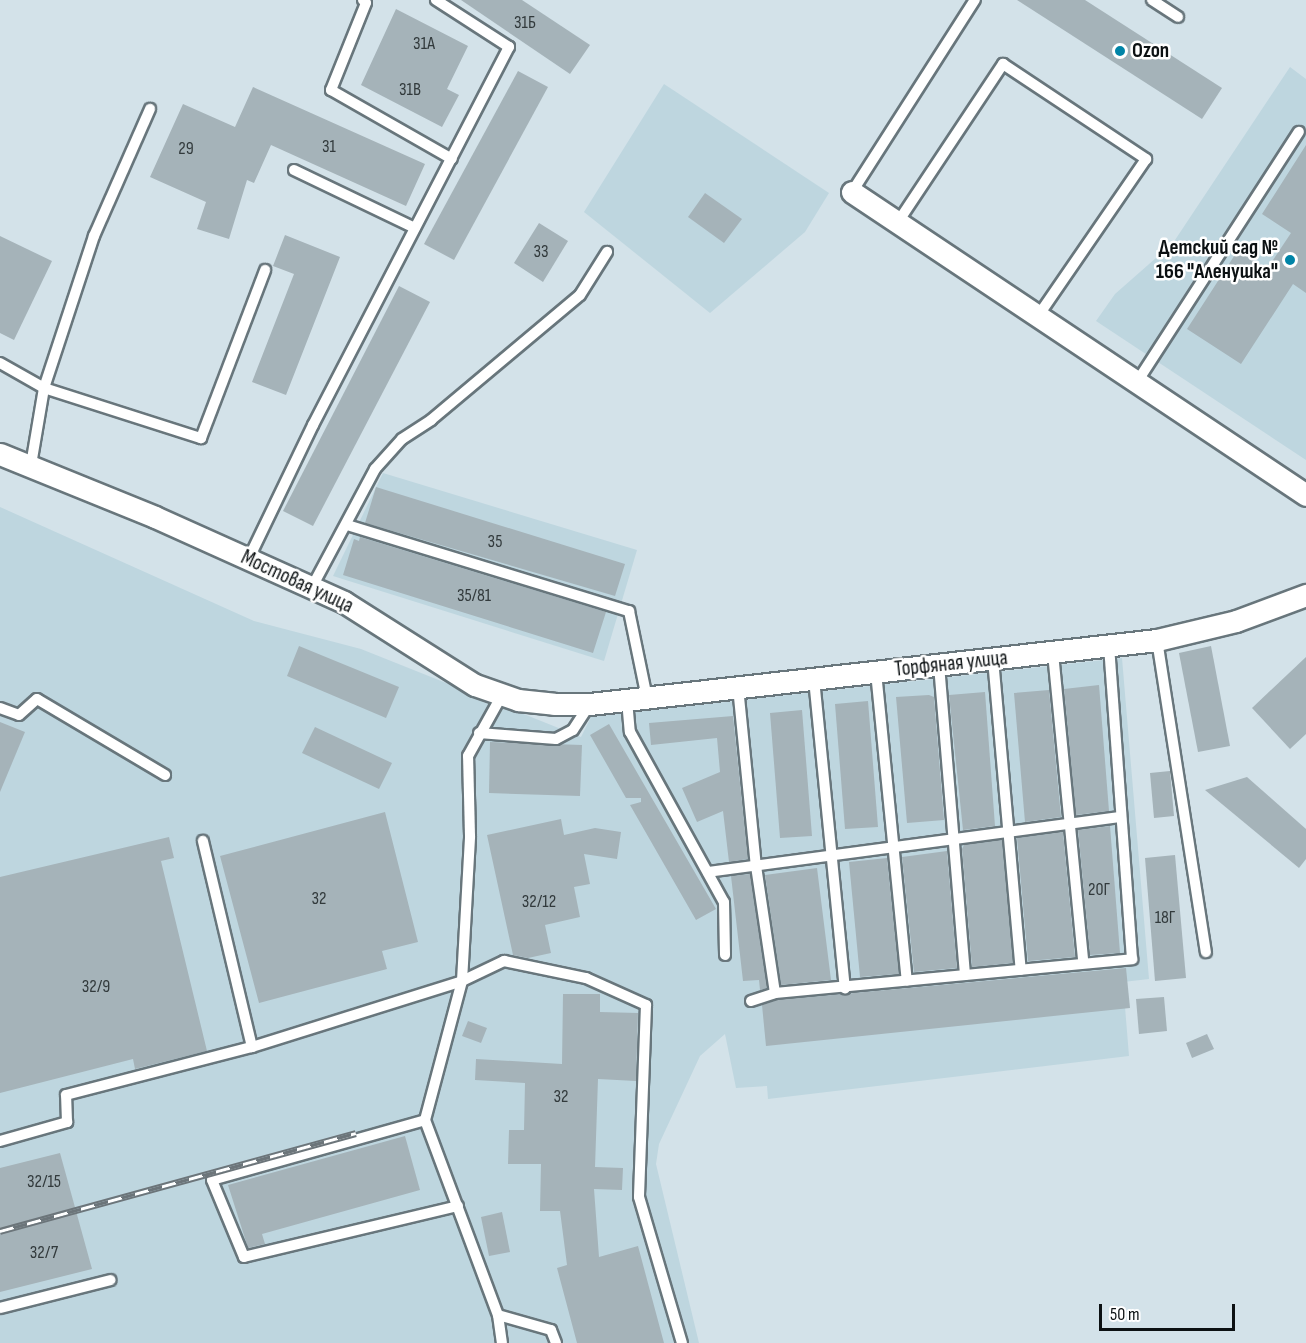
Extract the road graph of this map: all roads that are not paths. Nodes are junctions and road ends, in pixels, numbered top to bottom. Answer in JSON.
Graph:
{"nodes":[{"id":1,"x":363,"y":0,"type":"edge"},
{"id":2,"x":436,"y":0,"type":"edge"},
{"id":3,"x":975,"y":0,"type":"edge"},
{"id":4,"x":1152,"y":0,"type":"edge"},
{"id":5,"x":1178,"y":17,"type":"dead end"},
{"id":6,"x":150,"y":109,"type":"dead end"},
{"id":7,"x":1299,"y":132,"type":"dead end"},
{"id":8,"x":452,"y":159,"type":"junction"},
{"id":9,"x":294,"y":170,"type":"dead end"},
{"id":10,"x":852,"y":192,"type":"joint"},
{"id":11,"x":898,"y":222,"type":"junction"},
{"id":12,"x":415,"y":228,"type":"junction"},
{"id":13,"x":607,"y":252,"type":"dead end"},
{"id":14,"x":266,"y":270,"type":"dead end"},
{"id":15,"x":1038,"y":316,"type":"junction"},
{"id":16,"x":0,"y":363,"type":"edge"},
{"id":17,"x":1137,"y":382,"type":"junction"},
{"id":18,"x":44,"y":388,"type":"junction"},
{"id":19,"x":0,"y":454,"type":"edge"},
{"id":20,"x":31,"y":465,"type":"junction"},
{"id":21,"x":1306,"y":495,"type":"edge"},
{"id":22,"x":347,"y":525,"type":"junction"},
{"id":23,"x":249,"y":558,"type":"junction"},
{"id":24,"x":312,"y":587,"type":"junction"},
{"id":25,"x":1306,"y":595,"type":"edge"},
{"id":26,"x":1156,"y":640,"type":"junction"},
{"id":27,"x":1109,"y":647,"type":"junction"},
{"id":28,"x":1053,"y":653,"type":"junction"},
{"id":29,"x":993,"y":660,"type":"junction"},
{"id":30,"x":939,"y":665,"type":"junction"},
{"id":31,"x":876,"y":672,"type":"junction"},
{"id":32,"x":813,"y":679,"type":"junction"},
{"id":33,"x":738,"y":687,"type":"junction"},
{"id":34,"x":502,"y":695,"type":"junction"},
{"id":35,"x":637,"y":699,"type":"junction"},
{"id":36,"x":590,"y":704,"type":"junction"},
{"id":37,"x":0,"y":708,"type":"edge"},
{"id":38,"x":478,"y":733,"type":"junction"},
{"id":39,"x":165,"y":776,"type":"dead end"},
{"id":40,"x":1120,"y":817,"type":"junction"},
{"id":41,"x":1068,"y":824,"type":"junction"},
{"id":42,"x":1009,"y":832,"type":"junction"},
{"id":43,"x":954,"y":839,"type":"junction"},
{"id":44,"x":203,"y":841,"type":"dead end"},
{"id":45,"x":893,"y":847,"type":"junction"},
{"id":46,"x":832,"y":856,"type":"junction"},
{"id":47,"x":756,"y":866,"type":"junction"},
{"id":48,"x":708,"y":872,"type":"junction"},
{"id":49,"x":1206,"y":951,"type":"dead end"},
{"id":50,"x":725,"y":955,"type":"dead end"},
{"id":51,"x":1083,"y":961,"type":"junction"},
{"id":52,"x":1021,"y":970,"type":"junction"},
{"id":53,"x":966,"y":975,"type":"junction"},
{"id":54,"x":907,"y":980,"type":"junction"},
{"id":55,"x":462,"y":981,"type":"junction"},
{"id":56,"x":845,"y":988,"type":"junction"},
{"id":57,"x":775,"y":993,"type":"junction"},
{"id":58,"x":751,"y":1001,"type":"dead end"},
{"id":59,"x":252,"y":1047,"type":"junction"},
{"id":60,"x":425,"y":1120,"type":"junction"},
{"id":61,"x":0,"y":1141,"type":"edge"},
{"id":62,"x":458,"y":1206,"type":"junction"},
{"id":63,"x":111,"y":1280,"type":"dead end"},
{"id":64,"x":0,"y":1308,"type":"edge"},
{"id":65,"x":498,"y":1315,"type":"junction"},
{"id":66,"x":502,"y":1343,"type":"edge"},
{"id":67,"x":556,"y":1343,"type":"edge"},
{"id":68,"x":681,"y":1343,"type":"edge"}],
"edges":[{"from":1,"to":8,"type":"lane"},
{"from":2,"to":8,"type":"lane"},
{"from":3,"to":10,"type":"lane"},
{"from":4,"to":5,"type":"lane"},
{"from":6,"to":18,"type":"lane"},
{"from":7,"to":17,"type":"lane"},
{"from":8,"to":12,"type":"lane"},
{"from":9,"to":12,"type":"lane"},
{"from":10,"to":11,"type":"street"},
{"from":11,"to":15,"type":"street"},
{"from":11,"to":15,"type":"lane"},
{"from":12,"to":23,"type":"lane"},
{"from":13,"to":22,"type":"lane"},
{"from":14,"to":18,"type":"lane"},
{"from":15,"to":17,"type":"street"},
{"from":16,"to":18,"type":"lane"},
{"from":17,"to":21,"type":"street"},
{"from":18,"to":20,"type":"lane"},
{"from":19,"to":20,"type":"street","name":"Мостовая улица"},
{"from":20,"to":23,"type":"street","name":"Мостовая улица"},
{"from":22,"to":24,"type":"lane"},
{"from":22,"to":35,"type":"lane"},
{"from":23,"to":24,"type":"street","name":"Мостовая улица"},
{"from":24,"to":34,"type":"street","name":"Мостовая улица"},
{"from":25,"to":26,"type":"street","name":"Торфяная улица"},
{"from":26,"to":27,"type":"street","name":"Торфяная улица"},
{"from":26,"to":49,"type":"lane"},
{"from":27,"to":28,"type":"street","name":"Торфяная улица"},
{"from":27,"to":40,"type":"lane"},
{"from":28,"to":29,"type":"street","name":"Торфяная улица"},
{"from":28,"to":41,"type":"lane"},
{"from":29,"to":30,"type":"street","name":"Торфяная улица"},
{"from":29,"to":42,"type":"lane"},
{"from":30,"to":31,"type":"street","name":"Торфяная улица"},
{"from":30,"to":43,"type":"lane"},
{"from":31,"to":32,"type":"street","name":"Торфяная улица"},
{"from":31,"to":45,"type":"lane"},
{"from":32,"to":33,"type":"street","name":"Торфяная улица"},
{"from":32,"to":46,"type":"lane"},
{"from":33,"to":35,"type":"street","name":"Торфяная улица"},
{"from":33,"to":47,"type":"lane"},
{"from":34,"to":36,"type":"street","name":"Мостовая улица"},
{"from":34,"to":38,"type":"lane"},
{"from":35,"to":36,"type":"street","name":"Торфяная улица"},
{"from":35,"to":48,"type":"lane"},
{"from":36,"to":38,"type":"lane"},
{"from":37,"to":39,"type":"lane"},
{"from":38,"to":55,"type":"lane"},
{"from":40,"to":41,"type":"lane"},
{"from":40,"to":51,"type":"lane"},
{"from":41,"to":42,"type":"lane"},
{"from":41,"to":51,"type":"lane"},
{"from":42,"to":43,"type":"lane"},
{"from":42,"to":52,"type":"lane"},
{"from":43,"to":45,"type":"lane"},
{"from":43,"to":53,"type":"lane"},
{"from":44,"to":59,"type":"lane"},
{"from":45,"to":46,"type":"lane"},
{"from":45,"to":54,"type":"lane"},
{"from":46,"to":47,"type":"lane"},
{"from":46,"to":56,"type":"lane"},
{"from":47,"to":48,"type":"lane"},
{"from":47,"to":57,"type":"lane"},
{"from":48,"to":50,"type":"lane"},
{"from":51,"to":52,"type":"lane"},
{"from":52,"to":53,"type":"lane"},
{"from":53,"to":54,"type":"lane"},
{"from":54,"to":56,"type":"lane"},
{"from":55,"to":59,"type":"lane"},
{"from":55,"to":60,"type":"lane"},
{"from":55,"to":68,"type":"lane"},
{"from":56,"to":57,"type":"lane"},
{"from":57,"to":58,"type":"lane"},
{"from":59,"to":61,"type":"lane"},
{"from":60,"to":62,"type":"lane"},
{"from":60,"to":62,"type":"lane"},
{"from":62,"to":65,"type":"lane"},
{"from":63,"to":64,"type":"lane"},
{"from":65,"to":66,"type":"lane"},
{"from":65,"to":67,"type":"lane"}]}
